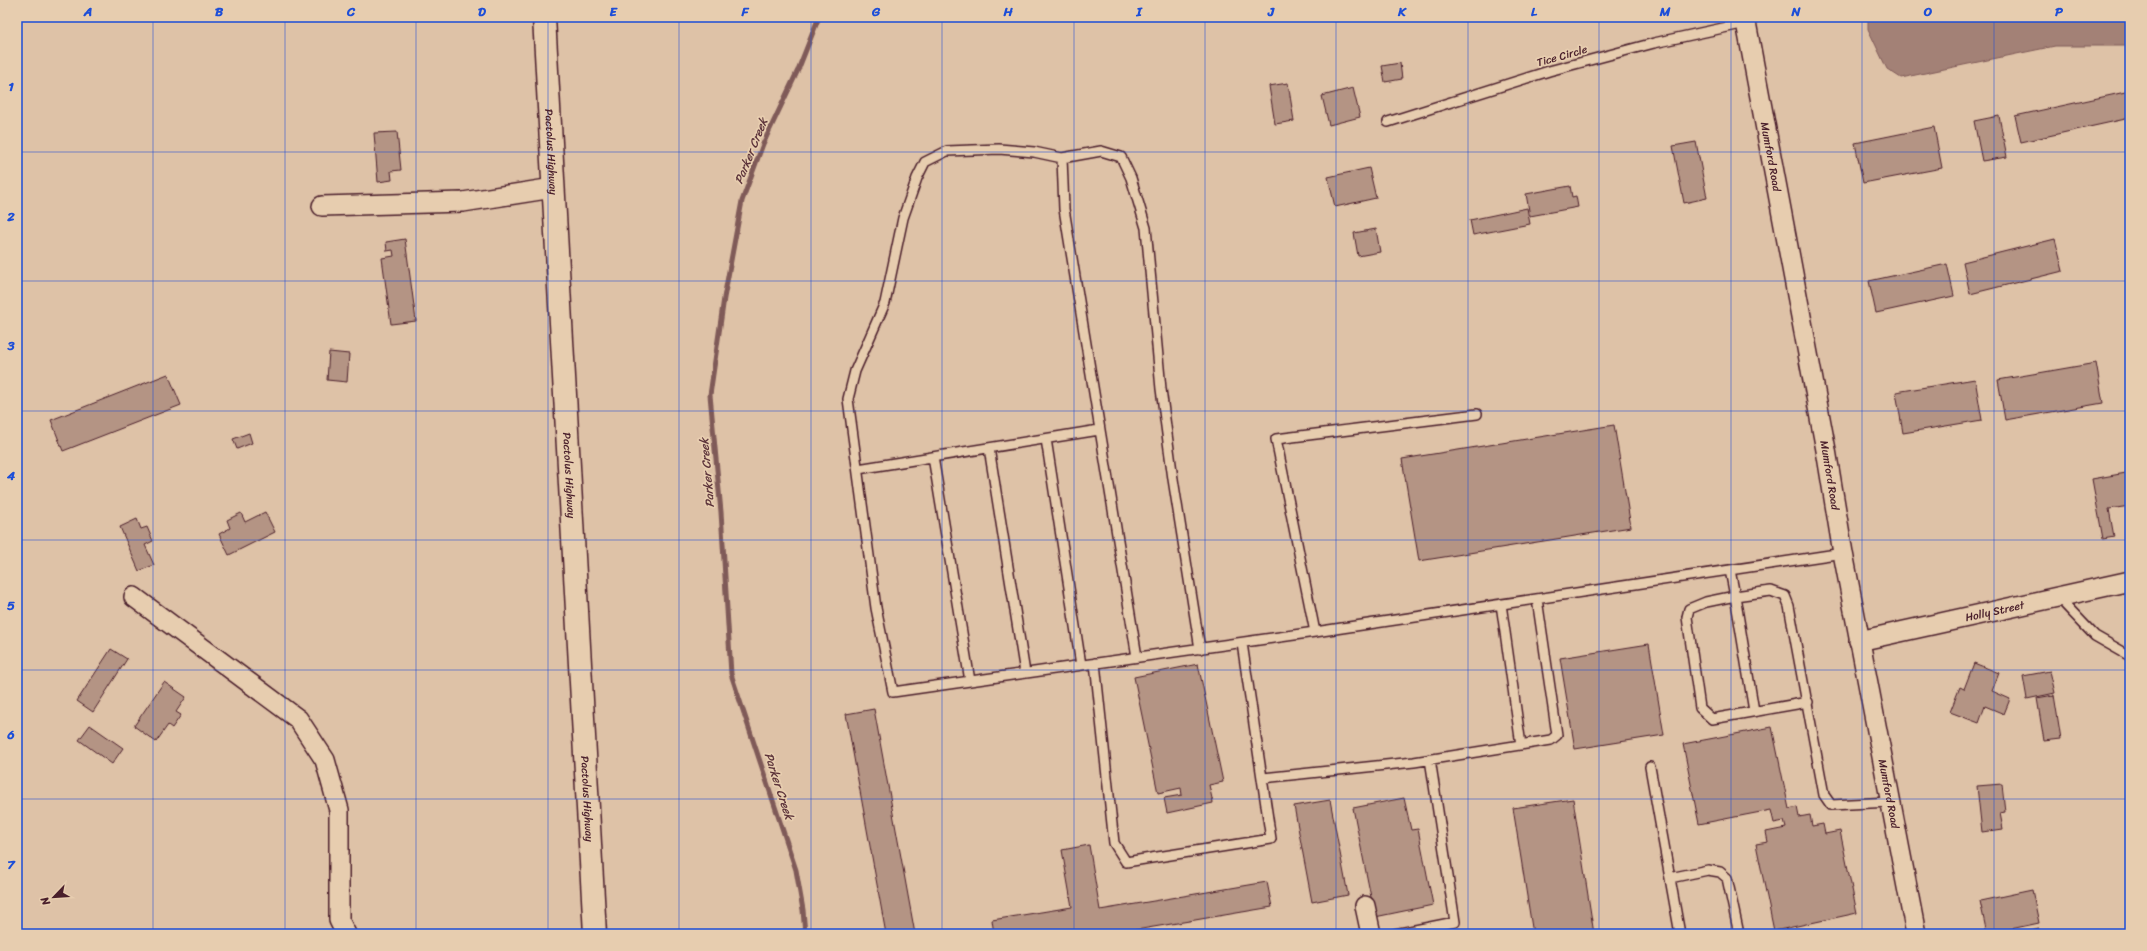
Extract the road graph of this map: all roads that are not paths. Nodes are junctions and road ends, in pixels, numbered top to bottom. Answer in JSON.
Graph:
{"nodes":[{"id":1,"x":544,"y":17,"type":"edge"},
{"id":2,"x":1745,"y":20,"type":"edge"},
{"id":3,"x":1388,"y":122,"type":"dead end"},
{"id":4,"x":1062,"y":158,"type":"junction"},
{"id":5,"x":553,"y":188,"type":"junction"},
{"id":6,"x":322,"y":206,"type":"dead end"},
{"id":7,"x":1477,"y":414,"type":"dead end"},
{"id":8,"x":1099,"y":430,"type":"junction"},
{"id":9,"x":1046,"y":439,"type":"junction"},
{"id":10,"x":989,"y":448,"type":"junction"},
{"id":11,"x":933,"y":457,"type":"junction"},
{"id":12,"x":858,"y":469,"type":"junction"},
{"id":13,"x":1843,"y":553,"type":"junction"},
{"id":14,"x":1730,"y":570,"type":"junction"},
{"id":15,"x":2130,"y":581,"type":"edge"},
{"id":16,"x":1735,"y":596,"type":"junction"},
{"id":17,"x":134,"y":597,"type":"dead end"},
{"id":18,"x":2058,"y":597,"type":"junction"},
{"id":19,"x":1537,"y":599,"type":"junction"},
{"id":20,"x":1501,"y":604,"type":"junction"},
{"id":21,"x":1315,"y":632,"type":"junction"},
{"id":22,"x":1859,"y":641,"type":"junction"},
{"id":23,"x":1242,"y":642,"type":"junction"},
{"id":24,"x":1200,"y":648,"type":"junction"},
{"id":25,"x":2130,"y":656,"type":"edge"},
{"id":26,"x":1137,"y":657,"type":"junction"},
{"id":27,"x":1095,"y":663,"type":"junction"},
{"id":28,"x":1081,"y":665,"type":"junction"},
{"id":29,"x":1025,"y":673,"type":"junction"},
{"id":30,"x":970,"y":681,"type":"junction"},
{"id":31,"x":1808,"y":702,"type":"junction"},
{"id":32,"x":1754,"y":711,"type":"junction"},
{"id":33,"x":1521,"y":745,"type":"junction"},
{"id":34,"x":1430,"y":759,"type":"junction"},
{"id":35,"x":1650,"y":767,"type":"dead end"},
{"id":36,"x":1263,"y":778,"type":"junction"},
{"id":37,"x":1890,"y":802,"type":"junction"},
{"id":38,"x":1670,"y":878,"type":"junction"},
{"id":39,"x":1365,"y":906,"type":"dead end"},
{"id":40,"x":346,"y":934,"type":"edge"},
{"id":41,"x":594,"y":934,"type":"edge"},
{"id":42,"x":1371,"y":934,"type":"edge"},
{"id":43,"x":1395,"y":934,"type":"edge"},
{"id":44,"x":1680,"y":934,"type":"edge"},
{"id":45,"x":1739,"y":934,"type":"edge"},
{"id":46,"x":1916,"y":934,"type":"edge"}],
"edges":[{"from":1,"to":5,"type":"main road","name":"Pactolus Highway"},
{"from":2,"to":3,"type":"lane","name":"Tice Circle"},
{"from":2,"to":13,"type":"street","name":"Mumford Road"},
{"from":4,"to":8,"type":"lane"},
{"from":4,"to":12,"type":"lane"},
{"from":4,"to":24,"type":"lane"},
{"from":5,"to":6,"type":"street"},
{"from":5,"to":41,"type":"main road","name":"Pactolus Highway"},
{"from":7,"to":21,"type":"lane"},
{"from":8,"to":9,"type":"lane"},
{"from":8,"to":26,"type":"lane"},
{"from":9,"to":10,"type":"lane"},
{"from":9,"to":28,"type":"lane"},
{"from":10,"to":11,"type":"lane"},
{"from":10,"to":29,"type":"lane"},
{"from":11,"to":12,"type":"lane"},
{"from":11,"to":30,"type":"lane"},
{"from":12,"to":30,"type":"lane"},
{"from":13,"to":14,"type":"lane"},
{"from":13,"to":22,"type":"street","name":"Mumford Road"},
{"from":14,"to":16,"type":"lane"},
{"from":14,"to":19,"type":"lane"},
{"from":15,"to":18,"type":"street","name":"Holly Street"},
{"from":16,"to":31,"type":"lane"},
{"from":16,"to":32,"type":"lane"},
{"from":16,"to":32,"type":"lane"},
{"from":17,"to":40,"type":"street"},
{"from":18,"to":22,"type":"street","name":"Holly Street"},
{"from":18,"to":25,"type":"lane"},
{"from":19,"to":20,"type":"lane"},
{"from":19,"to":33,"type":"lane"},
{"from":20,"to":21,"type":"lane"},
{"from":20,"to":33,"type":"lane"},
{"from":21,"to":23,"type":"lane"},
{"from":22,"to":37,"type":"street","name":"Mumford Road"},
{"from":23,"to":24,"type":"lane"},
{"from":23,"to":36,"type":"lane"},
{"from":24,"to":26,"type":"lane"},
{"from":26,"to":27,"type":"lane"},
{"from":27,"to":28,"type":"lane"},
{"from":27,"to":36,"type":"lane"},
{"from":28,"to":29,"type":"lane"},
{"from":29,"to":30,"type":"lane"},
{"from":31,"to":32,"type":"lane"},
{"from":31,"to":37,"type":"lane"},
{"from":33,"to":34,"type":"lane"},
{"from":34,"to":36,"type":"lane"},
{"from":34,"to":43,"type":"lane"},
{"from":35,"to":38,"type":"lane"},
{"from":37,"to":46,"type":"street","name":"Mumford Road"},
{"from":38,"to":44,"type":"lane"},
{"from":38,"to":45,"type":"lane"},
{"from":39,"to":42,"type":"street"}]}
